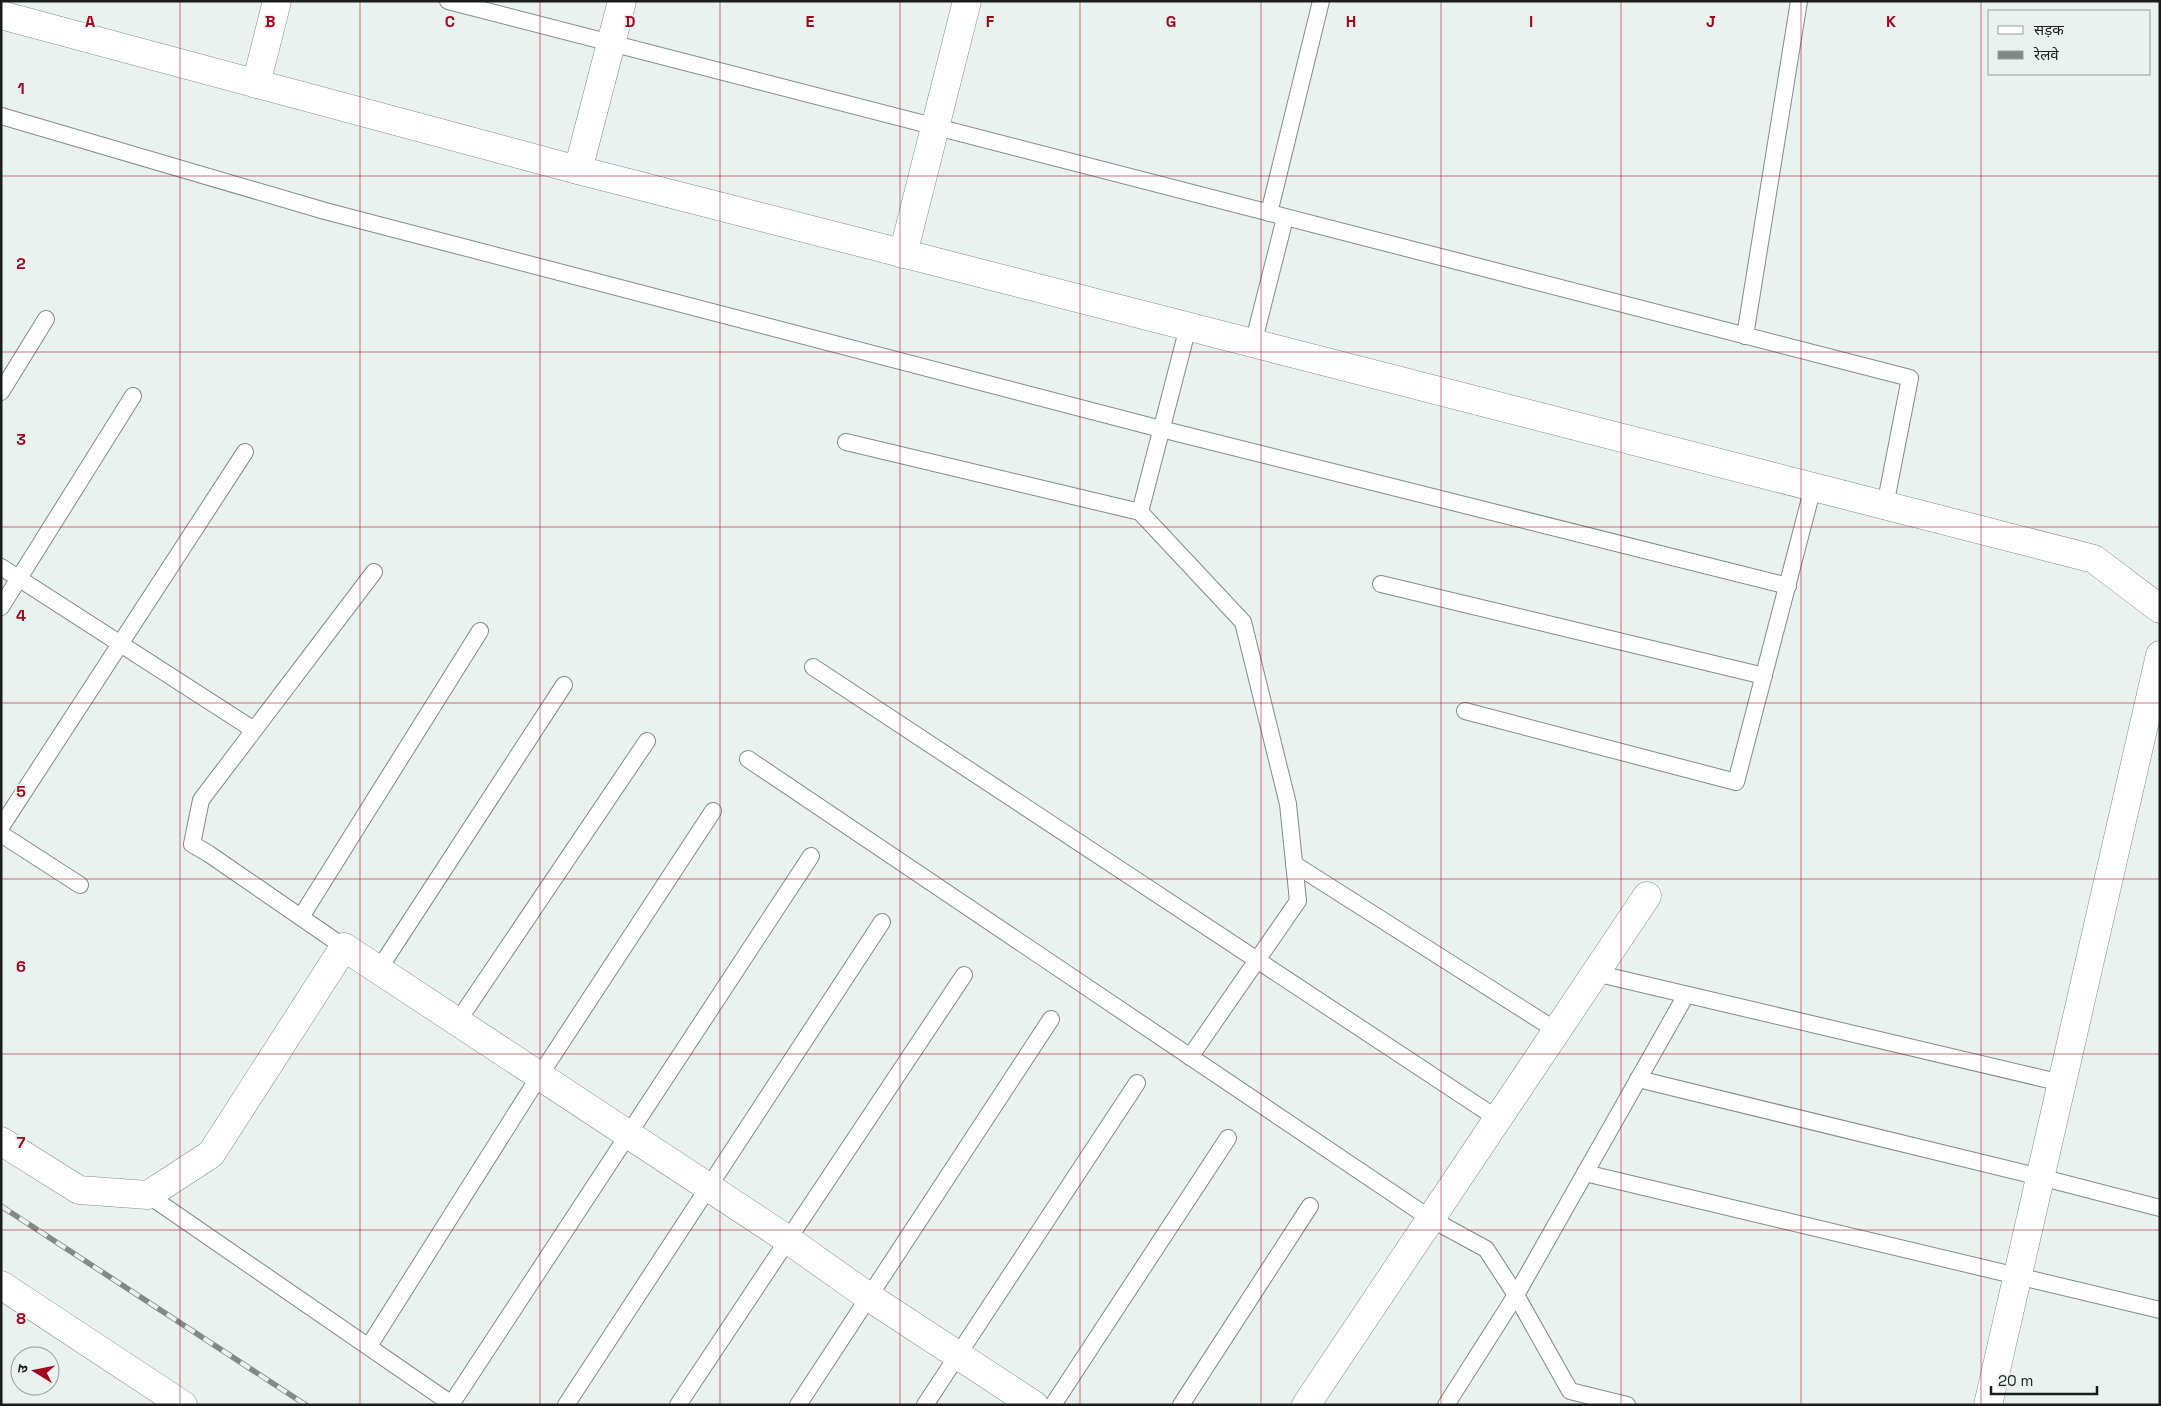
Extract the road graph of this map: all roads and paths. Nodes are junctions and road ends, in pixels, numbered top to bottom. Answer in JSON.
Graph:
{"nodes":[{"id":1,"x":277,"y":1,"type":"edge"},
{"id":2,"x":448,"y":1,"type":"edge"},
{"id":3,"x":622,"y":1,"type":"edge"},
{"id":4,"x":967,"y":1,"type":"edge"},
{"id":5,"x":1321,"y":1,"type":"edge"},
{"id":6,"x":1799,"y":1,"type":"edge"},
{"id":7,"x":1,"y":15,"type":"edge"},
{"id":8,"x":611,"y":43,"type":"junction"},
{"id":9,"x":256,"y":84,"type":"junction"},
{"id":10,"x":1,"y":116,"type":"edge"},
{"id":11,"x":935,"y":128,"type":"junction"},
{"id":12,"x":578,"y":170,"type":"junction"},
{"id":13,"x":1277,"y":215,"type":"junction"},
{"id":14,"x":903,"y":254,"type":"junction"},
{"id":15,"x":46,"y":319,"type":"dead end"},
{"id":16,"x":1188,"y":327,"type":"junction"},
{"id":17,"x":1745,"y":336,"type":"junction"},
{"id":18,"x":1253,"y":344,"type":"junction"},
{"id":19,"x":1,"y":392,"type":"edge"},
{"id":20,"x":133,"y":396,"type":"dead end"},
{"id":21,"x":1161,"y":429,"type":"junction"},
{"id":22,"x":846,"y":442,"type":"dead end"},
{"id":23,"x":245,"y":452,"type":"dead end"},
{"id":24,"x":1813,"y":487,"type":"junction"},
{"id":25,"x":1885,"y":506,"type":"junction"},
{"id":26,"x":1140,"y":512,"type":"junction"},
{"id":27,"x":1,"y":567,"type":"edge"},
{"id":28,"x":374,"y":572,"type":"dead end"},
{"id":29,"x":19,"y":579,"type":"junction"},
{"id":30,"x":1381,"y":584,"type":"dead end"},
{"id":31,"x":1788,"y":586,"type":"junction"},
{"id":32,"x":1,"y":607,"type":"edge"},
{"id":33,"x":2160,"y":609,"type":"edge"},
{"id":34,"x":480,"y":631,"type":"dead end"},
{"id":35,"x":120,"y":644,"type":"junction"},
{"id":36,"x":2160,"y":655,"type":"edge"},
{"id":37,"x":813,"y":667,"type":"dead end"},
{"id":38,"x":1764,"y":676,"type":"junction"},
{"id":39,"x":564,"y":685,"type":"dead end"},
{"id":40,"x":1465,"y":711,"type":"dead end"},
{"id":41,"x":254,"y":730,"type":"junction"},
{"id":42,"x":647,"y":741,"type":"dead end"},
{"id":43,"x":748,"y":759,"type":"dead end"},
{"id":44,"x":712,"y":811,"type":"dead end"},
{"id":45,"x":1,"y":827,"type":"edge"},
{"id":46,"x":1,"y":834,"type":"edge"},
{"id":47,"x":811,"y":856,"type":"dead end"},
{"id":48,"x":1294,"y":864,"type":"junction"},
{"id":49,"x":80,"y":885,"type":"dead end"},
{"id":50,"x":1647,"y":896,"type":"dead end"},
{"id":51,"x":301,"y":917,"type":"junction"},
{"id":52,"x":882,"y":922,"type":"dead end"},
{"id":53,"x":344,"y":946,"type":"junction"},
{"id":54,"x":1256,"y":960,"type":"junction"},
{"id":55,"x":379,"y":969,"type":"junction"},
{"id":56,"x":1595,"y":974,"type":"junction"},
{"id":57,"x":964,"y":976,"type":"dead end"},
{"id":58,"x":1686,"y":995,"type":"junction"},
{"id":59,"x":1051,"y":1019,"type":"dead end"},
{"id":60,"x":458,"y":1022,"type":"junction"},
{"id":61,"x":1557,"y":1031,"type":"junction"},
{"id":62,"x":1190,"y":1057,"type":"junction"},
{"id":63,"x":540,"y":1075,"type":"junction"},
{"id":64,"x":1638,"y":1079,"type":"junction"},
{"id":65,"x":1137,"y":1083,"type":"dead end"},
{"id":66,"x":2062,"y":1083,"type":"junction"},
{"id":67,"x":1498,"y":1119,"type":"junction"},
{"id":68,"x":628,"y":1134,"type":"junction"},
{"id":69,"x":1228,"y":1138,"type":"dead end"},
{"id":70,"x":1,"y":1141,"type":"edge"},
{"id":71,"x":1585,"y":1172,"type":"junction"},
{"id":72,"x":2040,"y":1177,"type":"junction"},
{"id":73,"x":708,"y":1186,"type":"junction"},
{"id":74,"x":148,"y":1195,"type":"junction"},
{"id":75,"x":1310,"y":1206,"type":"dead end"},
{"id":76,"x":2160,"y":1208,"type":"edge"},
{"id":77,"x":1431,"y":1219,"type":"junction"},
{"id":78,"x":787,"y":1239,"type":"junction"},
{"id":79,"x":2018,"y":1276,"type":"junction"},
{"id":80,"x":1,"y":1285,"type":"edge"},
{"id":81,"x":1516,"y":1295,"type":"junction"},
{"id":82,"x":869,"y":1297,"type":"junction"},
{"id":83,"x":2160,"y":1310,"type":"edge"},
{"id":84,"x":369,"y":1346,"type":"junction"},
{"id":85,"x":958,"y":1355,"type":"junction"},
{"id":86,"x":452,"y":1404,"type":"edge"},
{"id":87,"x":183,"y":1405,"type":"edge"},
{"id":88,"x":566,"y":1405,"type":"edge"},
{"id":89,"x":678,"y":1405,"type":"edge"},
{"id":90,"x":798,"y":1405,"type":"edge"},
{"id":91,"x":925,"y":1405,"type":"edge"},
{"id":92,"x":1034,"y":1405,"type":"edge"},
{"id":93,"x":1053,"y":1405,"type":"edge"},
{"id":94,"x":1182,"y":1405,"type":"edge"},
{"id":95,"x":1306,"y":1405,"type":"edge"},
{"id":96,"x":1446,"y":1405,"type":"edge"},
{"id":97,"x":1627,"y":1405,"type":"edge"},
{"id":98,"x":1988,"y":1405,"type":"edge"}],
"edges":[{"from":1,"to":9,"type":"street"},
{"from":2,"to":8,"type":"lane"},
{"from":3,"to":8,"type":"street"},
{"from":4,"to":11,"type":"street"},
{"from":5,"to":13,"type":"lane"},
{"from":6,"to":17,"type":"lane"},
{"from":7,"to":9,"type":"street"},
{"from":8,"to":11,"type":"lane"},
{"from":8,"to":12,"type":"street"},
{"from":9,"to":12,"type":"street"},
{"from":10,"to":21,"type":"lane"},
{"from":11,"to":13,"type":"lane"},
{"from":11,"to":14,"type":"street"},
{"from":12,"to":14,"type":"street"},
{"from":13,"to":17,"type":"lane"},
{"from":13,"to":18,"type":"lane"},
{"from":14,"to":16,"type":"street"},
{"from":15,"to":19,"type":"lane"},
{"from":16,"to":18,"type":"street"},
{"from":16,"to":21,"type":"lane"},
{"from":17,"to":25,"type":"lane"},
{"from":18,"to":24,"type":"street"},
{"from":20,"to":29,"type":"lane"},
{"from":21,"to":26,"type":"lane"},
{"from":21,"to":31,"type":"lane"},
{"from":22,"to":26,"type":"lane"},
{"from":23,"to":35,"type":"lane"},
{"from":24,"to":25,"type":"street"},
{"from":24,"to":31,"type":"lane"},
{"from":25,"to":33,"type":"street"},
{"from":26,"to":48,"type":"lane"},
{"from":27,"to":29,"type":"lane"},
{"from":28,"to":41,"type":"lane"},
{"from":29,"to":32,"type":"lane"},
{"from":29,"to":35,"type":"lane"},
{"from":30,"to":38,"type":"lane"},
{"from":31,"to":38,"type":"lane"},
{"from":34,"to":51,"type":"lane"},
{"from":35,"to":41,"type":"lane"},
{"from":35,"to":45,"type":"lane"},
{"from":36,"to":66,"type":"street"},
{"from":37,"to":54,"type":"lane"},
{"from":38,"to":40,"type":"lane"},
{"from":39,"to":55,"type":"lane"},
{"from":41,"to":51,"type":"lane"},
{"from":42,"to":60,"type":"lane"},
{"from":43,"to":62,"type":"lane"},
{"from":44,"to":63,"type":"lane"},
{"from":46,"to":49,"type":"lane"},
{"from":47,"to":68,"type":"lane"},
{"from":48,"to":54,"type":"lane"},
{"from":48,"to":61,"type":"lane"},
{"from":50,"to":56,"type":"street"},
{"from":51,"to":53,"type":"lane"},
{"from":52,"to":73,"type":"lane"},
{"from":53,"to":55,"type":"street"},
{"from":53,"to":74,"type":"street"},
{"from":54,"to":62,"type":"lane"},
{"from":54,"to":67,"type":"lane"},
{"from":55,"to":60,"type":"street"},
{"from":56,"to":58,"type":"lane"},
{"from":56,"to":61,"type":"street"},
{"from":57,"to":78,"type":"lane"},
{"from":58,"to":64,"type":"lane"},
{"from":58,"to":66,"type":"lane"},
{"from":59,"to":82,"type":"lane"},
{"from":60,"to":63,"type":"street"},
{"from":61,"to":67,"type":"street"},
{"from":62,"to":77,"type":"lane"},
{"from":63,"to":68,"type":"street"},
{"from":63,"to":84,"type":"lane"},
{"from":64,"to":71,"type":"lane"},
{"from":64,"to":72,"type":"lane"},
{"from":65,"to":85,"type":"lane"},
{"from":66,"to":72,"type":"street"},
{"from":67,"to":77,"type":"street"},
{"from":68,"to":73,"type":"street"},
{"from":68,"to":86,"type":"lane"},
{"from":69,"to":93,"type":"lane"},
{"from":70,"to":74,"type":"street"},
{"from":71,"to":79,"type":"lane"},
{"from":71,"to":81,"type":"lane"},
{"from":72,"to":76,"type":"lane"},
{"from":72,"to":79,"type":"street"},
{"from":73,"to":78,"type":"street"},
{"from":73,"to":88,"type":"lane"},
{"from":74,"to":84,"type":"lane"},
{"from":75,"to":94,"type":"lane"},
{"from":77,"to":81,"type":"lane"},
{"from":77,"to":95,"type":"street"},
{"from":78,"to":82,"type":"street"},
{"from":78,"to":89,"type":"lane"},
{"from":79,"to":83,"type":"lane"},
{"from":79,"to":98,"type":"street"},
{"from":80,"to":87,"type":"street"},
{"from":81,"to":96,"type":"lane"},
{"from":81,"to":97,"type":"lane"},
{"from":82,"to":85,"type":"street"},
{"from":82,"to":90,"type":"lane"},
{"from":84,"to":86,"type":"lane"},
{"from":85,"to":91,"type":"lane"},
{"from":85,"to":92,"type":"street"}]}
